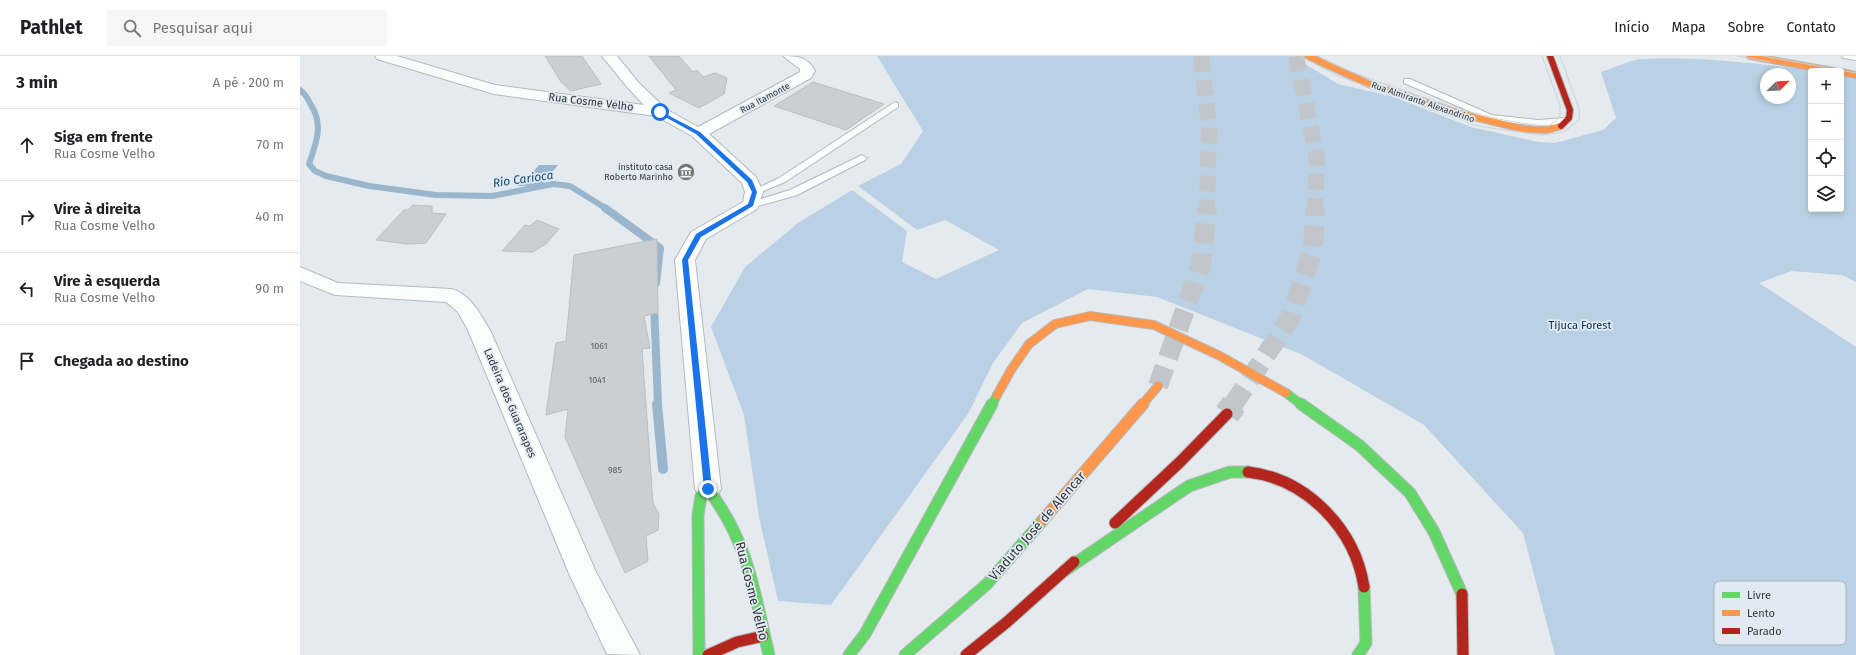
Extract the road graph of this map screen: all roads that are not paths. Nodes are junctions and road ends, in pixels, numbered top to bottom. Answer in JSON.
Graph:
{"nodes":[{"id":1,"x":382,"y":56,"type":"edge"},
{"id":2,"x":609,"y":56,"type":"edge"},
{"id":3,"x":790,"y":56,"type":"edge"},
{"id":4,"x":1308,"y":56,"type":"edge"},
{"id":5,"x":1550,"y":56,"type":"edge"},
{"id":6,"x":1750,"y":56,"type":"edge"},
{"id":7,"x":1846,"y":56,"type":"edge"},
{"id":8,"x":1856,"y":58,"type":"edge"},
{"id":9,"x":1816,"y":68,"type":"edge"},
{"id":10,"x":1844,"y":73,"type":"edge"},
{"id":11,"x":1856,"y":75,"type":"edge"},
{"id":12,"x":1407,"y":81,"type":"dead end"},
{"id":13,"x":895,"y":105,"type":"dead end"},
{"id":14,"x":660,"y":112,"type":"junction"},
{"id":15,"x":1565,"y":121,"type":"junction"},
{"id":16,"x":698,"y":133,"type":"junction"},
{"id":17,"x":862,"y":158,"type":"dead end"},
{"id":18,"x":753,"y":199,"type":"junction"},
{"id":19,"x":300,"y":273,"type":"edge"},
{"id":20,"x":1158,"y":386,"type":"tunnel mouth"},
{"id":21,"x":1227,"y":414,"type":"tunnel mouth"},
{"id":22,"x":708,"y":489,"type":"junction"},
{"id":23,"x":1064,"y":571,"type":"junction"},
{"id":24,"x":763,"y":636,"type":"junction"},
{"id":25,"x":625,"y":655,"type":"edge"},
{"id":26,"x":699,"y":655,"type":"edge"},
{"id":27,"x":708,"y":655,"type":"edge"},
{"id":28,"x":769,"y":655,"type":"edge"},
{"id":29,"x":849,"y":655,"type":"edge"},
{"id":30,"x":905,"y":655,"type":"edge"},
{"id":31,"x":966,"y":655,"type":"edge"},
{"id":32,"x":1358,"y":655,"type":"edge"},
{"id":33,"x":1463,"y":655,"type":"edge"}],
"edges":[{"from":1,"to":14,"type":"street","name":"Rua Cosme Velho"},
{"from":2,"to":14,"type":"street"},
{"from":3,"to":16,"type":"street","name":"Rua Itamonte"},
{"from":4,"to":15,"type":"main road","name":"Rua Almirante Alexandrino"},
{"from":5,"to":15,"type":"main road"},
{"from":6,"to":9,"type":"main road"},
{"from":7,"to":8,"type":"lane"},
{"from":10,"to":11,"type":"main road"},
{"from":12,"to":15,"type":"lane"},
{"from":13,"to":18,"type":"lane"},
{"from":14,"to":16,"type":"street","name":"Rua Cosme Velho"},
{"from":16,"to":18,"type":"street","name":"Rua Cosme Velho"},
{"from":17,"to":18,"type":"lane"},
{"from":18,"to":22,"type":"street"},
{"from":19,"to":25,"type":"street","name":"Ladeira dos Guararapes"},
{"from":20,"to":30,"type":"main road","name":"Viaduto José de Alencar"},
{"from":21,"to":23,"type":"main road"},
{"from":22,"to":24,"type":"main road","name":"Rua Cosme Velho"},
{"from":22,"to":26,"type":"main road"},
{"from":23,"to":31,"type":"main road"},
{"from":23,"to":32,"type":"main road"},
{"from":24,"to":27,"type":"main road"},
{"from":24,"to":28,"type":"main road","name":"Rua Cosme Velho"},
{"from":29,"to":33,"type":"main road"}]}
